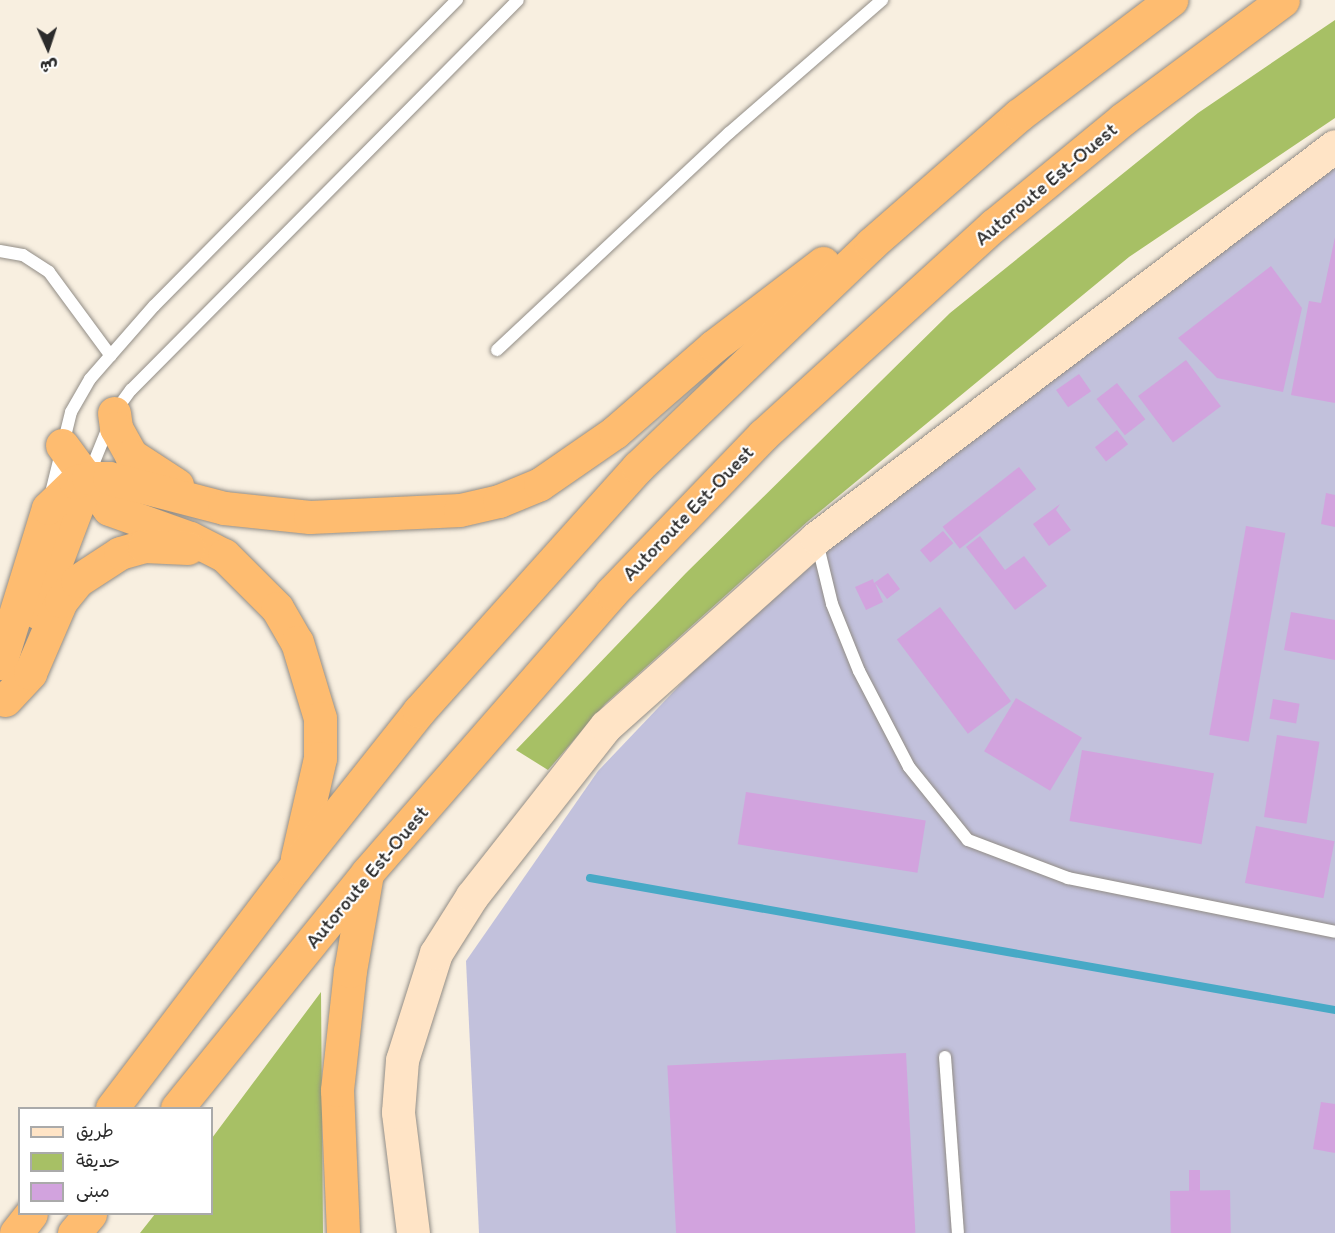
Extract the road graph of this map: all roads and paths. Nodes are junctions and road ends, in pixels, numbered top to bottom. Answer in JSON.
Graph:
{"nodes":[{"id":1,"x":457,"y":0,"type":"edge"},
{"id":2,"x":518,"y":0,"type":"edge"},
{"id":3,"x":882,"y":0,"type":"edge"},
{"id":4,"x":1171,"y":0,"type":"edge"},
{"id":5,"x":1283,"y":0,"type":"edge"},
{"id":6,"x":1019,"y":115,"type":"junction"},
{"id":7,"x":1329,"y":153,"type":"edge"},
{"id":8,"x":0,"y":252,"type":"edge"},
{"id":9,"x":497,"y":350,"type":"dead end"},
{"id":10,"x":111,"y":356,"type":"junction"},
{"id":11,"x":114,"y":413,"type":"junction"},
{"id":12,"x":62,"y":445,"type":"junction"},
{"id":13,"x":88,"y":478,"type":"junction"},
{"id":14,"x":48,"y":508,"type":"junction"},
{"id":15,"x":224,"y":508,"type":"junction"},
{"id":16,"x":816,"y":538,"type":"junction"},
{"id":17,"x":251,"y":578,"type":"junction"},
{"id":18,"x":0,"y":663,"type":"edge"},
{"id":19,"x":2,"y":708,"type":"edge"},
{"id":20,"x":295,"y":867,"type":"junction"},
{"id":21,"x":367,"y":873,"type":"junction"},
{"id":22,"x":1335,"y":932,"type":"edge"},
{"id":23,"x":945,"y":1057,"type":"dead end"},
{"id":24,"x":113,"y":1107,"type":"edge"},
{"id":25,"x":178,"y":1107,"type":"edge"},
{"id":26,"x":30,"y":1215,"type":"edge"},
{"id":27,"x":89,"y":1215,"type":"edge"},
{"id":28,"x":16,"y":1233,"type":"edge"},
{"id":29,"x":74,"y":1233,"type":"edge"},
{"id":30,"x":343,"y":1233,"type":"edge"},
{"id":31,"x":413,"y":1233,"type":"edge"},
{"id":32,"x":958,"y":1233,"type":"edge"}],
"edges":[{"from":1,"to":10,"type":"lane"},
{"from":2,"to":11,"type":"lane"},
{"from":3,"to":9,"type":"lane"},
{"from":4,"to":6,"type":"highway"},
{"from":5,"to":21,"type":"highway","name":"Autoroute Est-Ouest"},
{"from":6,"to":15,"type":"highway"},
{"from":6,"to":20,"type":"highway"},
{"from":7,"to":16,"type":"main road"},
{"from":8,"to":10,"type":"lane"},
{"from":10,"to":12,"type":"lane"},
{"from":11,"to":13,"type":"lane"},
{"from":11,"to":15,"type":"highway"},
{"from":12,"to":13,"type":"highway"},
{"from":12,"to":14,"type":"lane"},
{"from":13,"to":14,"type":"highway"},
{"from":13,"to":15,"type":"highway"},
{"from":13,"to":17,"type":"highway"},
{"from":13,"to":19,"type":"highway"},
{"from":14,"to":18,"type":"highway"},
{"from":16,"to":22,"type":"lane"},
{"from":16,"to":31,"type":"main road"},
{"from":17,"to":19,"type":"highway"},
{"from":17,"to":20,"type":"highway"},
{"from":20,"to":24,"type":"highway"},
{"from":21,"to":25,"type":"highway","name":"Autoroute Est-Ouest"},
{"from":21,"to":30,"type":"highway"},
{"from":23,"to":32,"type":"lane"},
{"from":26,"to":28,"type":"highway"},
{"from":27,"to":29,"type":"highway"}]}
